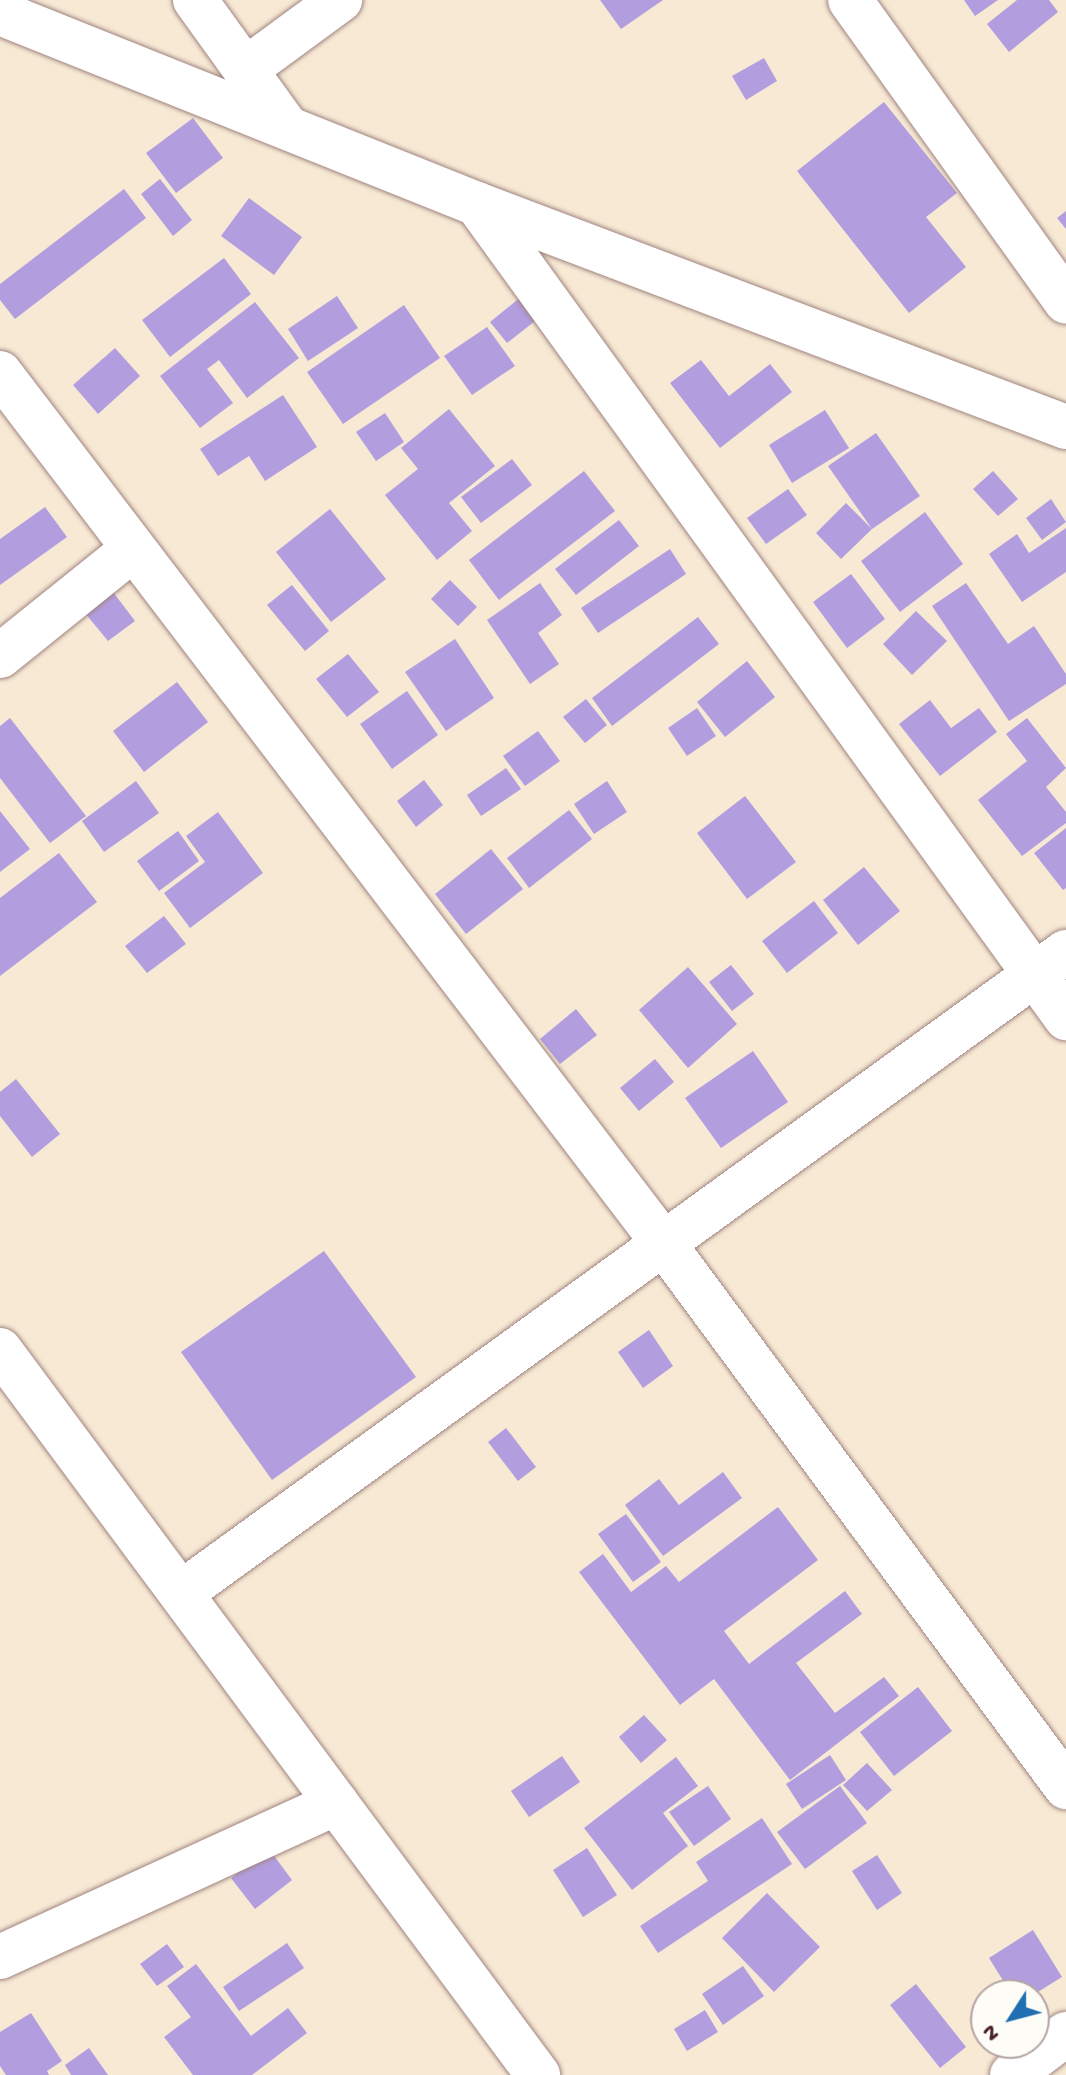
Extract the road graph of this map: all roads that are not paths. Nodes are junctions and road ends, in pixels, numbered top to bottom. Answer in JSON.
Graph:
{"nodes":[{"id":1,"x":195,"y":0,"type":"edge"},
{"id":2,"x":340,"y":0,"type":"edge"},
{"id":3,"x":850,"y":0,"type":"edge"},
{"id":4,"x":0,"y":13,"type":"edge"},
{"id":5,"x":246,"y":69,"type":"junction"},
{"id":6,"x":285,"y":125,"type":"junction"},
{"id":7,"x":477,"y":204,"type":"junction"},
{"id":8,"x":1066,"y":302,"type":"edge"},
{"id":9,"x":0,"y":373,"type":"edge"},
{"id":10,"x":1066,"y":427,"type":"edge"},
{"id":11,"x":133,"y":549,"type":"junction"},
{"id":12,"x":0,"y":656,"type":"edge"},
{"id":13,"x":1050,"y":963,"type":"edge"},
{"id":14,"x":1066,"y":1018,"type":"edge"},
{"id":15,"x":664,"y":1244,"type":"junction"},
{"id":16,"x":0,"y":1350,"type":"edge"},
{"id":17,"x":181,"y":1593,"type":"junction"},
{"id":18,"x":1066,"y":1787,"type":"edge"},
{"id":19,"x":336,"y":1803,"type":"junction"},
{"id":20,"x":0,"y":1957,"type":"edge"},
{"id":21,"x":1066,"y":2034,"type":"edge"},
{"id":22,"x":538,"y":2075,"type":"edge"},
{"id":23,"x":1012,"y":2075,"type":"edge"}],
"edges":[{"from":1,"to":5,"type":"street"},
{"from":2,"to":5,"type":"street"},
{"from":3,"to":8,"type":"street"},
{"from":4,"to":6,"type":"street"},
{"from":5,"to":6,"type":"street"},
{"from":6,"to":7,"type":"street"},
{"from":7,"to":10,"type":"street"},
{"from":7,"to":13,"type":"street"},
{"from":9,"to":11,"type":"street"},
{"from":11,"to":12,"type":"street"},
{"from":11,"to":15,"type":"street"},
{"from":13,"to":14,"type":"street"},
{"from":13,"to":15,"type":"street"},
{"from":15,"to":17,"type":"street"},
{"from":15,"to":18,"type":"street"},
{"from":16,"to":17,"type":"street"},
{"from":17,"to":19,"type":"street"},
{"from":19,"to":20,"type":"street"},
{"from":19,"to":22,"type":"street"},
{"from":21,"to":23,"type":"street"}]}
